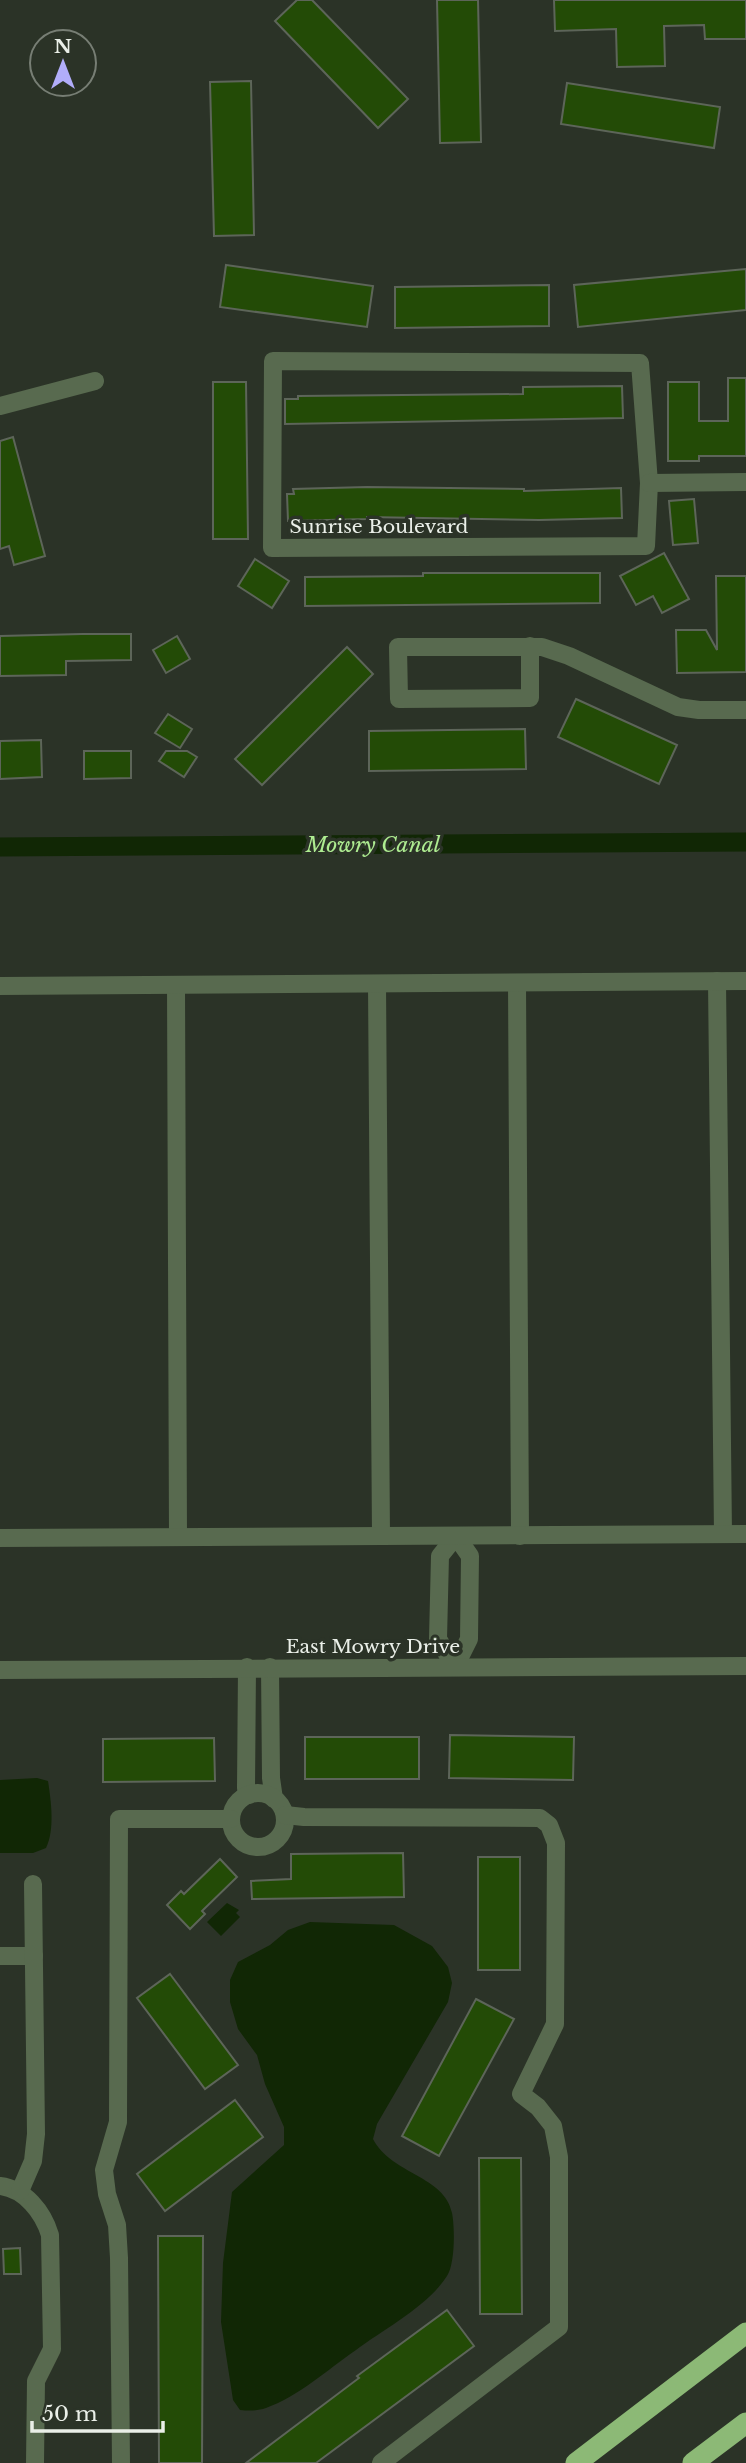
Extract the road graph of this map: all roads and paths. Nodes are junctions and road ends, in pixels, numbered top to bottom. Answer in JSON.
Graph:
{"nodes":[{"id":1,"x":95,"y":381,"type":"dead end"},
{"id":2,"x":0,"y":406,"type":"edge"},
{"id":3,"x":746,"y":482,"type":"edge"},
{"id":4,"x":649,"y":483,"type":"junction"},
{"id":5,"x":530,"y":646,"type":"junction"},
{"id":6,"x":746,"y":710,"type":"edge"},
{"id":7,"x":717,"y":981,"type":"junction"},
{"id":8,"x":746,"y":981,"type":"edge"},
{"id":9,"x":517,"y":983,"type":"junction"},
{"id":10,"x":377,"y":984,"type":"junction"},
{"id":11,"x":176,"y":985,"type":"junction"},
{"id":12,"x":0,"y":986,"type":"edge"},
{"id":13,"x":723,"y":1534,"type":"junction"},
{"id":14,"x":746,"y":1534,"type":"edge"},
{"id":15,"x":381,"y":1536,"type":"junction"},
{"id":16,"x":456,"y":1536,"type":"junction"},
{"id":17,"x":520,"y":1536,"type":"junction"},
{"id":18,"x":178,"y":1537,"type":"junction"},
{"id":19,"x":0,"y":1538,"type":"edge"},
{"id":20,"x":470,"y":1600,"type":"junction"},
{"id":21,"x":439,"y":1601,"type":"junction"},
{"id":22,"x":746,"y":1666,"type":"edge"},
{"id":23,"x":247,"y":1667,"type":"junction"},
{"id":24,"x":270,"y":1667,"type":"junction"},
{"id":25,"x":454,"y":1667,"type":"junction"},
{"id":26,"x":0,"y":1670,"type":"edge"},
{"id":27,"x":249,"y":1795,"type":"junction"},
{"id":28,"x":274,"y":1799,"type":"junction"},
{"id":29,"x":285,"y":1815,"type":"junction"},
{"id":30,"x":231,"y":1819,"type":"junction"},
{"id":31,"x":33,"y":1884,"type":"dead end"},
{"id":32,"x":0,"y":1956,"type":"edge"},
{"id":33,"x":34,"y":1956,"type":"junction"},
{"id":34,"x":0,"y":2186,"type":"edge"},
{"id":35,"x":20,"y":2191,"type":"junction"},
{"id":36,"x":746,"y":2333,"type":"edge"},
{"id":37,"x":746,"y":2423,"type":"edge"},
{"id":38,"x":36,"y":2463,"type":"edge"},
{"id":39,"x":121,"y":2463,"type":"edge"},
{"id":40,"x":381,"y":2463,"type":"edge"},
{"id":41,"x":576,"y":2463,"type":"edge"},
{"id":42,"x":693,"y":2463,"type":"edge"}],
"edges":[{"from":1,"to":2,"type":"street"},
{"from":3,"to":4,"type":"street"},
{"from":4,"to":4,"type":"street","name":"Sunrise Boulevard"},
{"from":5,"to":5,"type":"street"},
{"from":5,"to":6,"type":"street"},
{"from":7,"to":8,"type":"street"},
{"from":7,"to":9,"type":"street"},
{"from":7,"to":13,"type":"street"},
{"from":9,"to":10,"type":"street"},
{"from":9,"to":17,"type":"street"},
{"from":10,"to":11,"type":"street"},
{"from":10,"to":15,"type":"street"},
{"from":11,"to":12,"type":"street"},
{"from":11,"to":18,"type":"street"},
{"from":13,"to":14,"type":"street"},
{"from":13,"to":17,"type":"street"},
{"from":15,"to":16,"type":"street"},
{"from":15,"to":18,"type":"street"},
{"from":16,"to":17,"type":"street"},
{"from":16,"to":20,"type":"street"},
{"from":16,"to":21,"type":"street"},
{"from":18,"to":19,"type":"street"},
{"from":20,"to":21,"type":"street"},
{"from":20,"to":25,"type":"street"},
{"from":21,"to":25,"type":"street"},
{"from":22,"to":25,"type":"street","name":"East Mowry Drive"},
{"from":23,"to":24,"type":"street","name":"East Mowry Drive"},
{"from":23,"to":26,"type":"street","name":"East Mowry Drive"},
{"from":23,"to":27,"type":"street"},
{"from":24,"to":25,"type":"street","name":"East Mowry Drive"},
{"from":24,"to":28,"type":"street"},
{"from":27,"to":28,"type":"street"},
{"from":27,"to":30,"type":"street"},
{"from":28,"to":29,"type":"street"},
{"from":29,"to":30,"type":"street"},
{"from":29,"to":40,"type":"street"},
{"from":30,"to":39,"type":"street"},
{"from":31,"to":33,"type":"street"},
{"from":32,"to":33,"type":"street"},
{"from":33,"to":35,"type":"street"},
{"from":34,"to":35,"type":"street"},
{"from":35,"to":38,"type":"street"},
{"from":36,"to":41,"type":"highway"},
{"from":37,"to":42,"type":"highway"}]}
